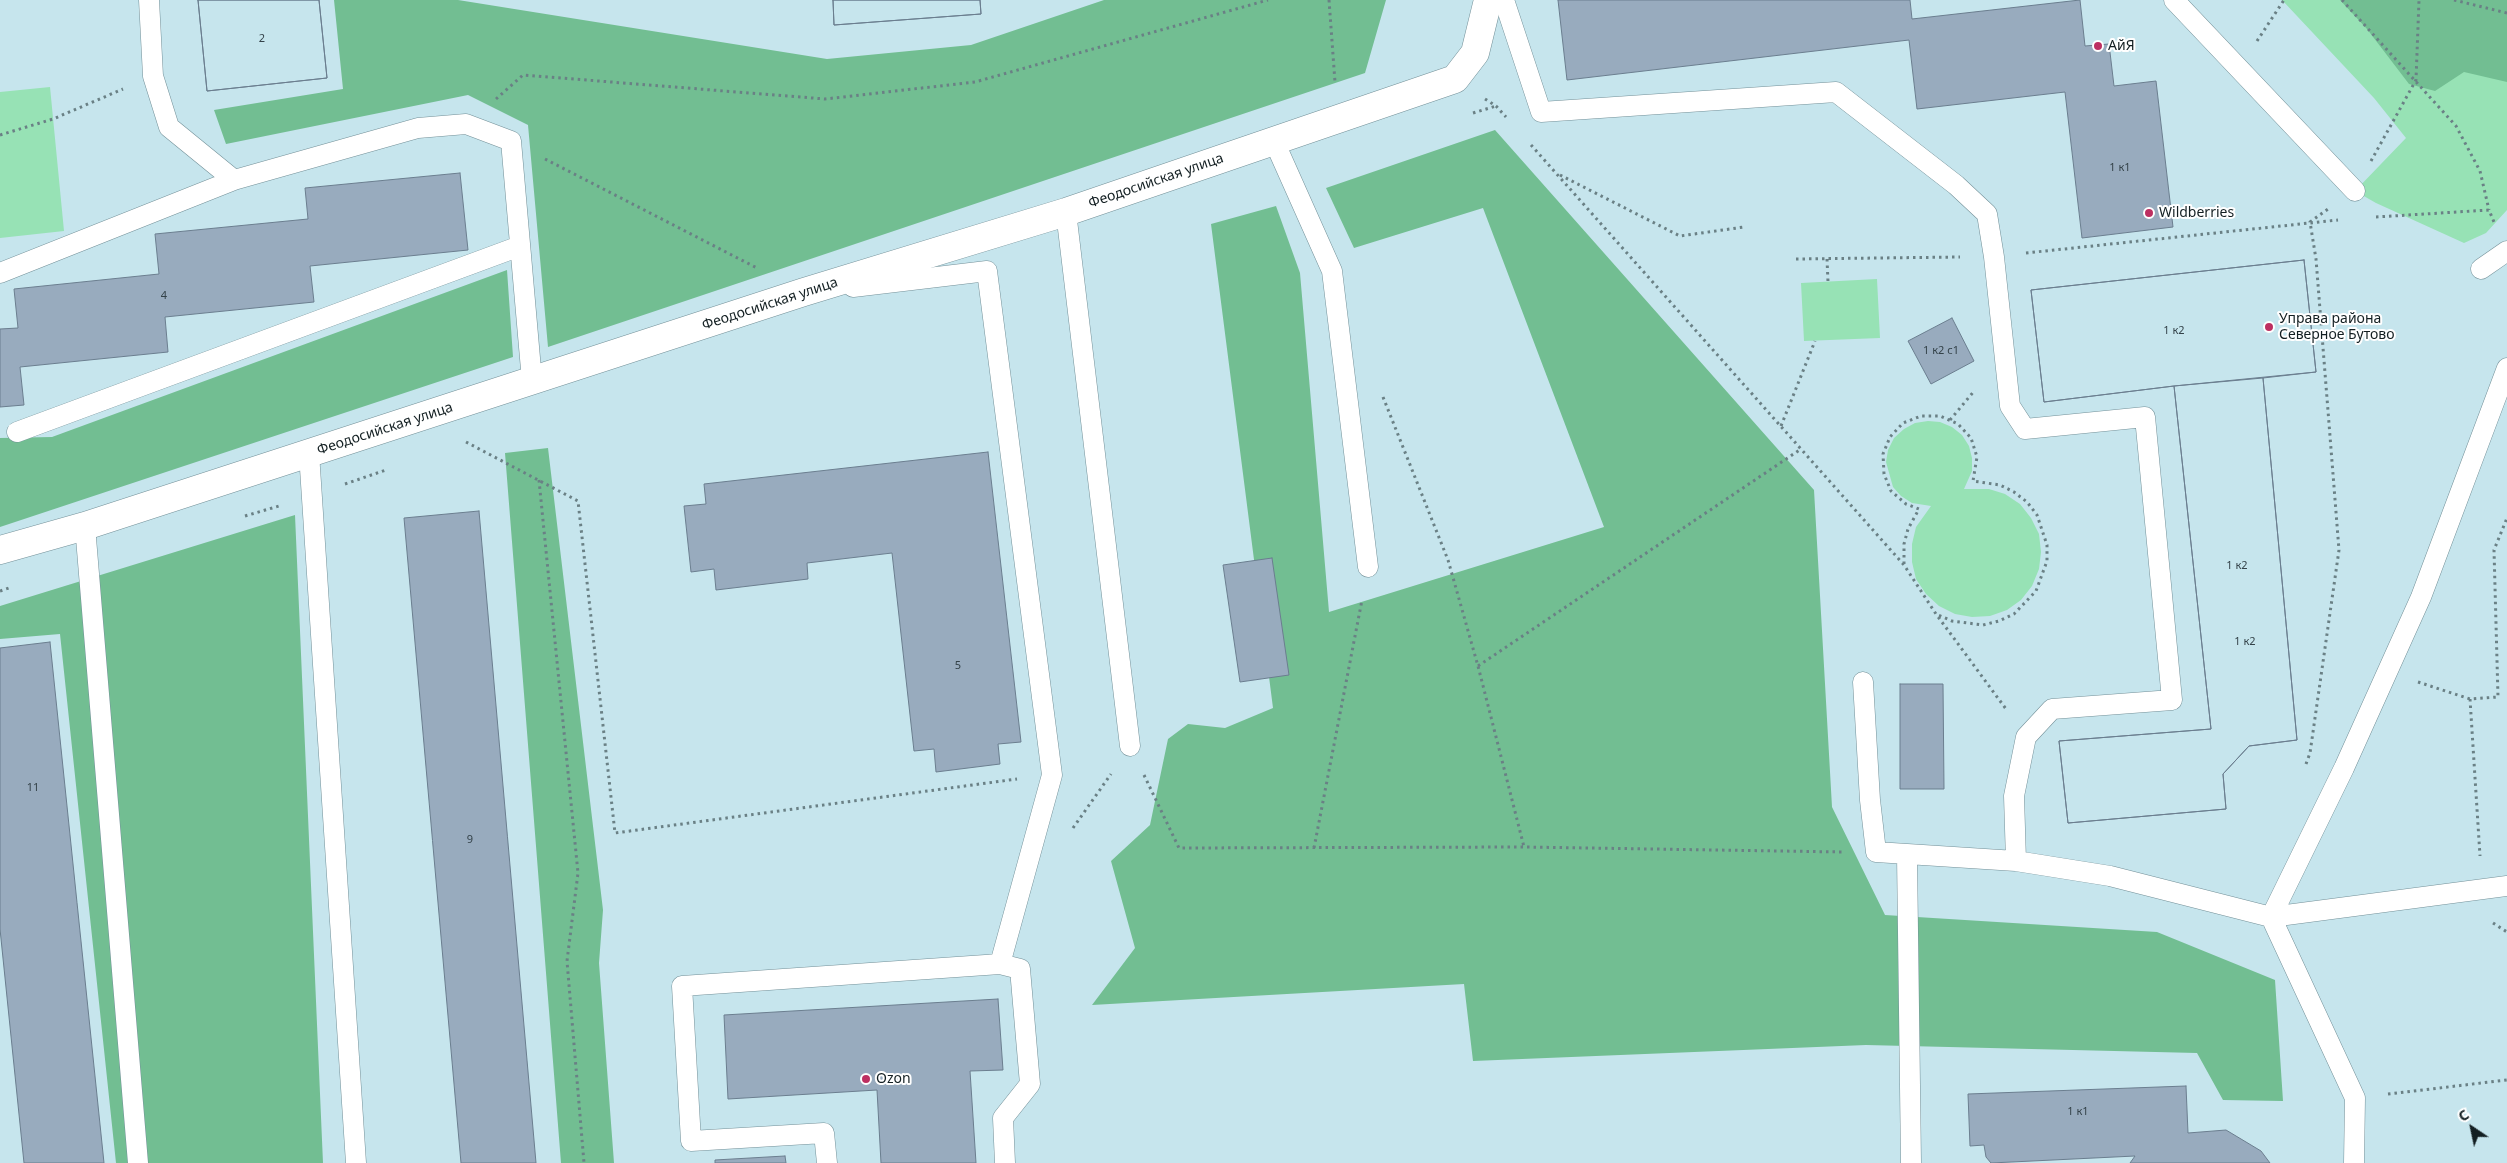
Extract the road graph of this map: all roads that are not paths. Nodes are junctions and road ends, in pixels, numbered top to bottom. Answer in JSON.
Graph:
{"nodes":[{"id":1,"x":149,"y":0,"type":"edge"},
{"id":2,"x":1488,"y":0,"type":"edge"},
{"id":3,"x":1504,"y":0,"type":"edge"},
{"id":4,"x":2174,"y":0,"type":"edge"},
{"id":5,"x":1274,"y":141,"type":"junction"},
{"id":6,"x":234,"y":180,"type":"junction"},
{"id":7,"x":2355,"y":191,"type":"road end"},
{"id":8,"x":1066,"y":212,"type":"junction"},
{"id":9,"x":520,"y":246,"type":"junction"},
{"id":10,"x":2506,"y":251,"type":"edge"},
{"id":11,"x":2481,"y":269,"type":"dead end"},
{"id":12,"x":0,"y":273,"type":"edge"},
{"id":13,"x":804,"y":292,"type":"junction"},
{"id":14,"x":2507,"y":368,"type":"edge"},
{"id":15,"x":532,"y":381,"type":"junction"},
{"id":16,"x":17,"y":432,"type":"dead end"},
{"id":17,"x":309,"y":453,"type":"junction"},
{"id":18,"x":85,"y":526,"type":"junction"},
{"id":19,"x":0,"y":550,"type":"edge"},
{"id":20,"x":1368,"y":567,"type":"road end"},
{"id":21,"x":1863,"y":682,"type":"dead end"},
{"id":22,"x":1130,"y":746,"type":"road end"},
{"id":23,"x":1907,"y":854,"type":"junction"},
{"id":24,"x":2016,"y":861,"type":"junction"},
{"id":25,"x":2507,"y":886,"type":"edge"},
{"id":26,"x":2271,"y":917,"type":"junction"},
{"id":27,"x":1000,"y":964,"type":"junction"},
{"id":28,"x":138,"y":1163,"type":"edge"},
{"id":29,"x":356,"y":1163,"type":"edge"},
{"id":30,"x":827,"y":1163,"type":"edge"},
{"id":31,"x":1005,"y":1163,"type":"edge"},
{"id":32,"x":1911,"y":1163,"type":"edge"},
{"id":33,"x":2354,"y":1163,"type":"edge"}],
"edges":[{"from":1,"to":6,"type":"lane"},
{"from":2,"to":5,"type":"street","name":"Феодосийская улица"},
{"from":3,"to":24,"type":"lane"},
{"from":4,"to":7,"type":"lane"},
{"from":5,"to":8,"type":"street","name":"Феодосийская улица"},
{"from":5,"to":20,"type":"lane"},
{"from":6,"to":9,"type":"lane"},
{"from":6,"to":12,"type":"lane"},
{"from":8,"to":13,"type":"street","name":"Феодосийская улица"},
{"from":8,"to":22,"type":"lane"},
{"from":9,"to":15,"type":"lane"},
{"from":9,"to":16,"type":"lane"},
{"from":10,"to":11,"type":"lane"},
{"from":13,"to":15,"type":"street","name":"Феодосийская улица"},
{"from":13,"to":27,"type":"lane"},
{"from":14,"to":26,"type":"lane"},
{"from":15,"to":17,"type":"street","name":"Феодосийская улица"},
{"from":17,"to":18,"type":"street","name":"Феодосийская улица"},
{"from":17,"to":29,"type":"lane"},
{"from":18,"to":19,"type":"street","name":"Феодосийская улица"},
{"from":18,"to":28,"type":"lane"},
{"from":21,"to":23,"type":"lane"},
{"from":23,"to":24,"type":"lane"},
{"from":23,"to":32,"type":"lane"},
{"from":24,"to":26,"type":"lane"},
{"from":25,"to":26,"type":"lane"},
{"from":26,"to":33,"type":"lane"},
{"from":27,"to":30,"type":"lane"},
{"from":27,"to":31,"type":"lane"}]}
